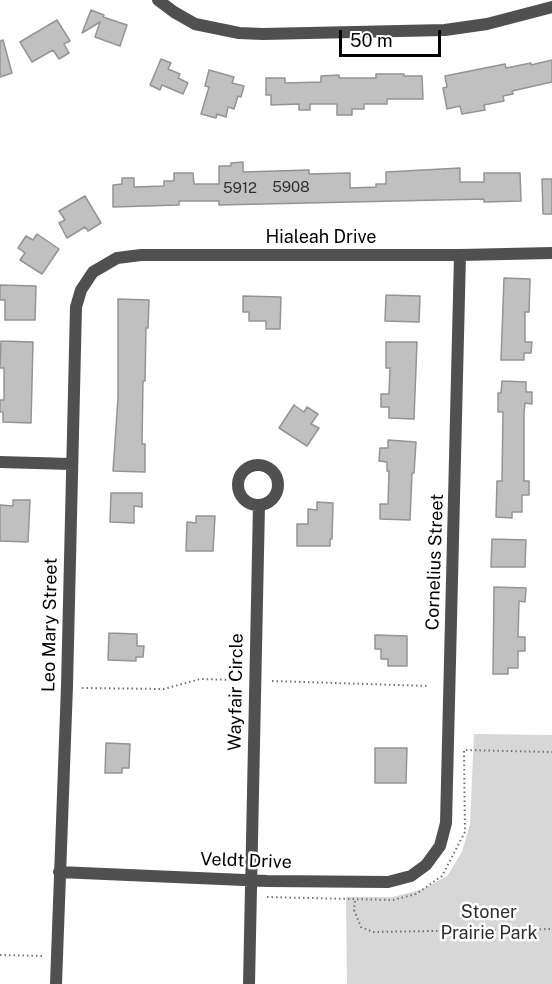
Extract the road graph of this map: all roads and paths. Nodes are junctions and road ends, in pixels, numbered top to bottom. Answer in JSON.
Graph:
{"nodes":[{"id":1,"x":158,"y":0,"type":"edge"},
{"id":2,"x":552,"y":7,"type":"edge"},
{"id":3,"x":552,"y":253,"type":"edge"},
{"id":4,"x":460,"y":255,"type":"junction"},
{"id":5,"x":93,"y":272,"type":"joint"},
{"id":6,"x":0,"y":462,"type":"edge"},
{"id":7,"x":71,"y":464,"type":"junction"},
{"id":8,"x":259,"y":505,"type":"dead end"},
{"id":9,"x":235,"y":680,"type":"dead end"},
{"id":10,"x":272,"y":681,"type":"dead end"},
{"id":11,"x":429,"y":686,"type":"dead end"},
{"id":12,"x":82,"y":688,"type":"dead end"},
{"id":13,"x":552,"y":752,"type":"edge"},
{"id":14,"x":426,"y":864,"type":"joint"},
{"id":15,"x":59,"y":872,"type":"junction"},
{"id":16,"x":250,"y":880,"type":"junction"},
{"id":17,"x":267,"y":897,"type":"dead end"},
{"id":18,"x":356,"y":900,"type":"junction"},
{"id":19,"x":552,"y":929,"type":"edge"},
{"id":20,"x":0,"y":955,"type":"edge"},
{"id":21,"x":57,"y":957,"type":"junction"},
{"id":22,"x":56,"y":984,"type":"edge"},
{"id":23,"x":249,"y":984,"type":"edge"}],
"edges":[{"from":1,"to":2,"type":"street"},
{"from":3,"to":4,"type":"street","name":"Hialeah Drive"},
{"from":4,"to":5,"type":"street","name":"Hialeah Drive"},
{"from":4,"to":14,"type":"street","name":"Cornelius Street"},
{"from":5,"to":7,"type":"street","name":"Leo Mary Street"},
{"from":6,"to":7,"type":"street"},
{"from":7,"to":15,"type":"street","name":"Leo Mary Street"},
{"from":8,"to":16,"type":"street","name":"Wayfair Circle"},
{"from":9,"to":12,"type":"path"},
{"from":10,"to":11,"type":"path"},
{"from":13,"to":18,"type":"path"},
{"from":14,"to":16,"type":"street","name":"Veldt Drive"},
{"from":15,"to":16,"type":"street","name":"Veldt Drive"},
{"from":15,"to":21,"type":"street","name":"Leo Mary Street"},
{"from":16,"to":23,"type":"street","name":"Wayfair Circle"},
{"from":17,"to":18,"type":"path"},
{"from":18,"to":19,"type":"path"},
{"from":20,"to":21,"type":"path"},
{"from":21,"to":22,"type":"street","name":"Leo Mary Street"}]}
